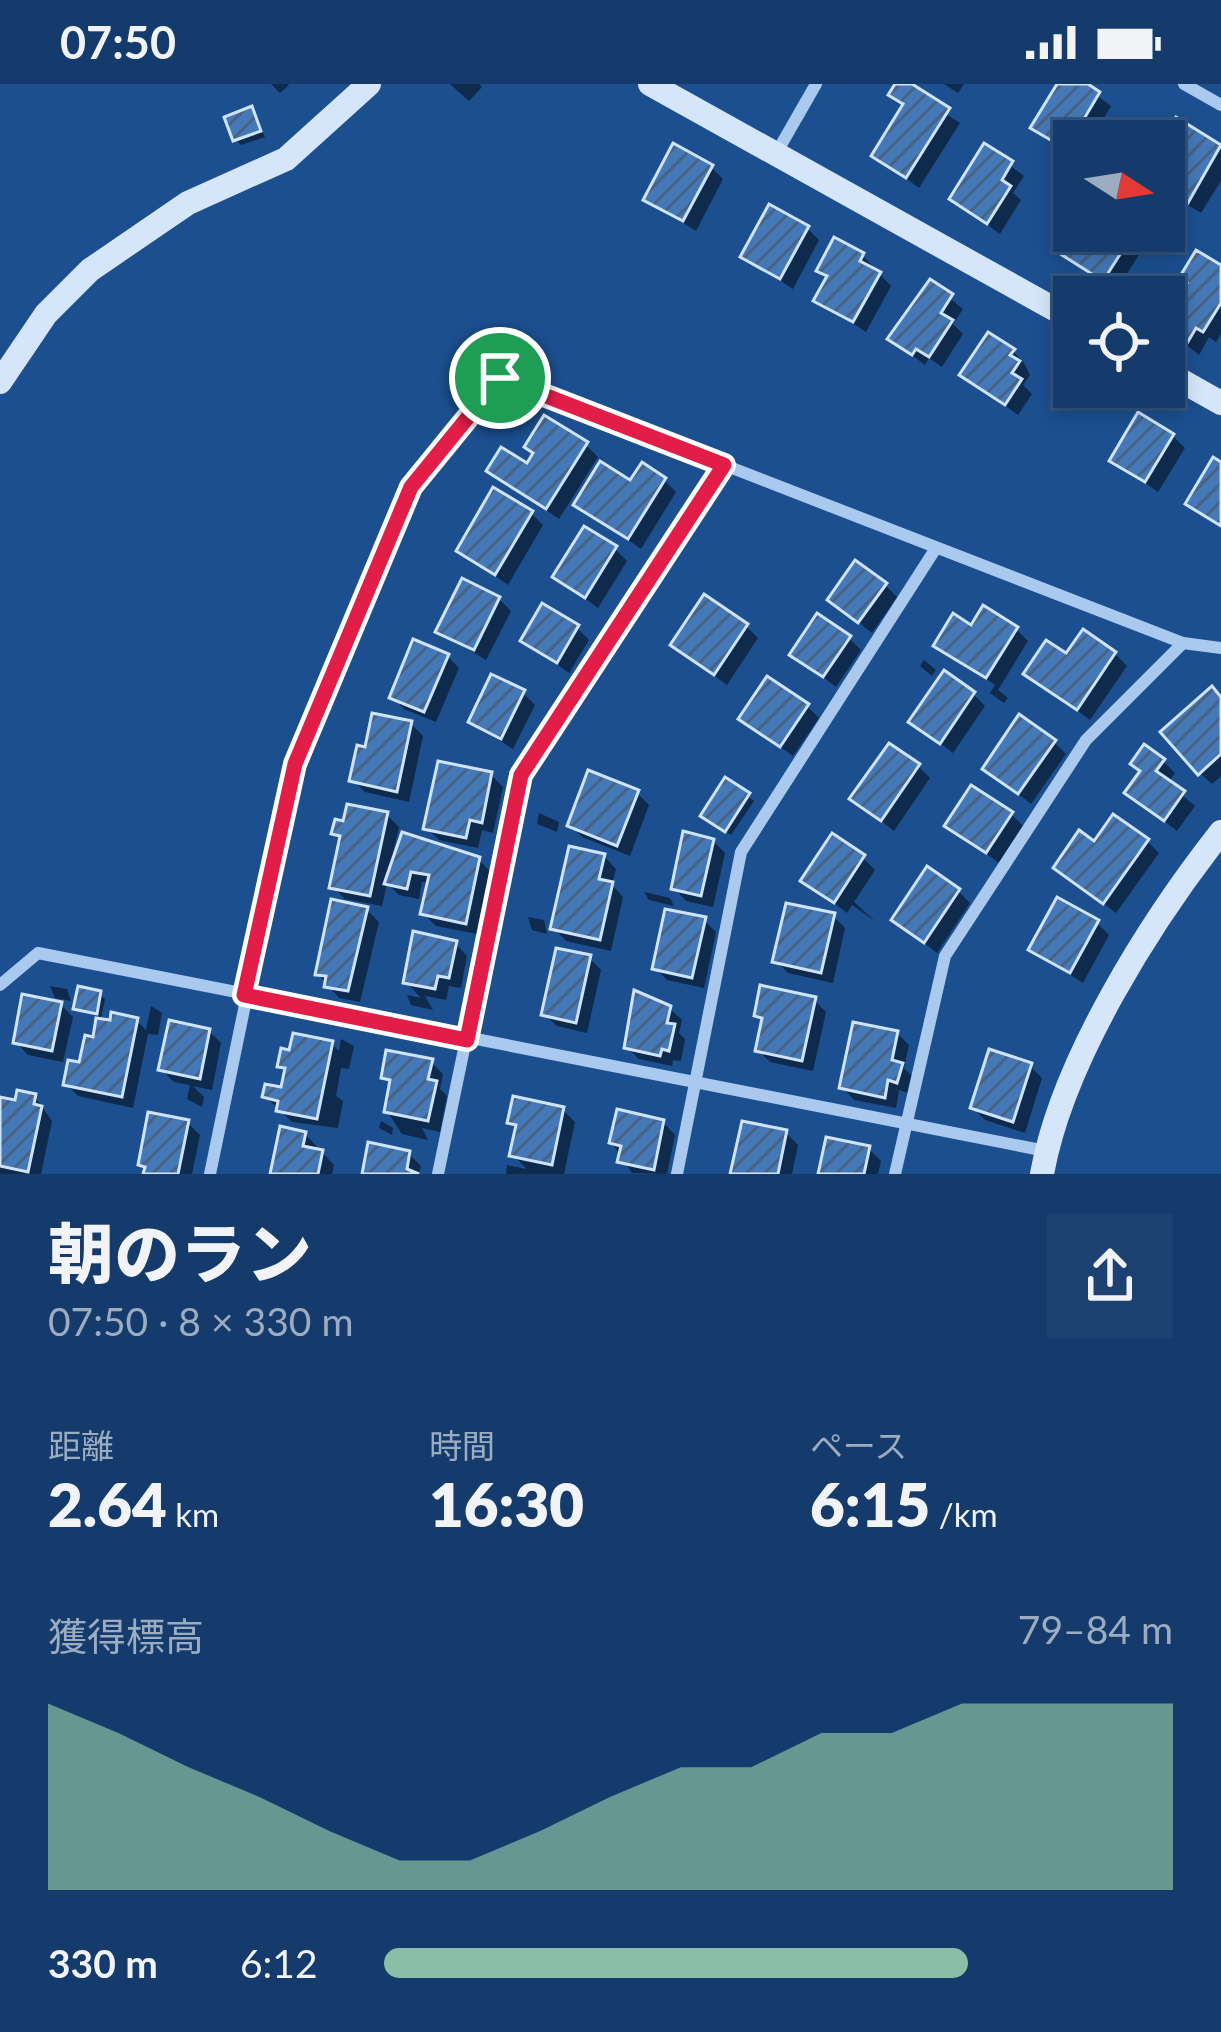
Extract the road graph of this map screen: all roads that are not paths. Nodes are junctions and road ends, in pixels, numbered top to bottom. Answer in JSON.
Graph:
{"nodes":[{"id":1,"x":369,"y":84,"type":"edge"},
{"id":2,"x":650,"y":84,"type":"edge"},
{"id":3,"x":816,"y":84,"type":"edge"},
{"id":4,"x":1184,"y":84,"type":"edge"},
{"id":5,"x":1221,"y":105,"type":"edge"},
{"id":6,"x":777,"y":152,"type":"junction"},
{"id":7,"x":1053,"y":308,"type":"edge"},
{"id":8,"x":0,"y":382,"type":"edge"},
{"id":9,"x":1185,"y":383,"type":"edge"},
{"id":10,"x":1221,"y":403,"type":"edge"},
{"id":11,"x":724,"y":465,"type":"junction"},
{"id":12,"x":936,"y":548,"type":"junction"},
{"id":13,"x":1183,"y":643,"type":"junction"},
{"id":14,"x":1221,"y":648,"type":"edge"},
{"id":15,"x":1221,"y":832,"type":"edge"},
{"id":16,"x":0,"y":985,"type":"edge"},
{"id":17,"x":244,"y":995,"type":"junction"},
{"id":18,"x":467,"y":1040,"type":"junction"},
{"id":19,"x":694,"y":1084,"type":"junction"},
{"id":20,"x":903,"y":1125,"type":"junction"},
{"id":21,"x":1044,"y":1163,"type":"edge"},
{"id":22,"x":210,"y":1174,"type":"edge"},
{"id":23,"x":438,"y":1174,"type":"edge"},
{"id":24,"x":677,"y":1174,"type":"edge"},
{"id":25,"x":895,"y":1174,"type":"edge"}],
"edges":[{"from":1,"to":8,"type":"street"},
{"from":2,"to":6,"type":"street"},
{"from":3,"to":6,"type":"street"},
{"from":4,"to":5,"type":"street"},
{"from":6,"to":7,"type":"street"},
{"from":9,"to":10,"type":"street"},
{"from":11,"to":12,"type":"street"},
{"from":11,"to":17,"type":"street"},
{"from":11,"to":18,"type":"street"},
{"from":12,"to":13,"type":"street"},
{"from":12,"to":19,"type":"street"},
{"from":13,"to":14,"type":"street"},
{"from":13,"to":20,"type":"street"},
{"from":15,"to":21,"type":"street"},
{"from":16,"to":17,"type":"street"},
{"from":17,"to":18,"type":"street"},
{"from":17,"to":22,"type":"street"},
{"from":18,"to":19,"type":"street"},
{"from":18,"to":23,"type":"street"},
{"from":19,"to":20,"type":"street"},
{"from":19,"to":24,"type":"street"},
{"from":20,"to":21,"type":"street"},
{"from":20,"to":25,"type":"street"}]}
